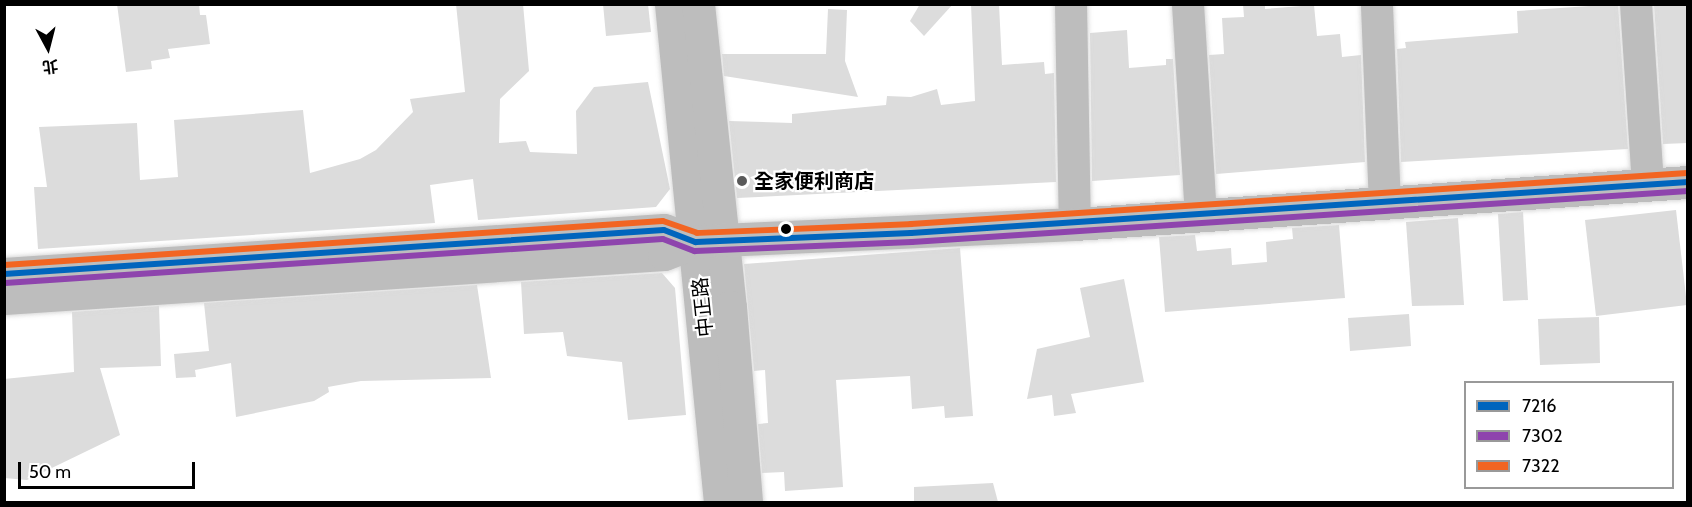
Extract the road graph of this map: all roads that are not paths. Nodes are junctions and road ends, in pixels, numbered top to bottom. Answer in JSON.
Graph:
{"nodes":[{"id":1,"x":670,"y":4,"type":"edge"},
{"id":2,"x":698,"y":4,"type":"edge"},
{"id":3,"x":1071,"y":4,"type":"edge"},
{"id":4,"x":1188,"y":4,"type":"edge"},
{"id":5,"x":1636,"y":4,"type":"edge"},
{"id":6,"x":1377,"y":6,"type":"dead end"},
{"id":7,"x":1688,"y":182,"type":"edge"},
{"id":8,"x":1648,"y":185,"type":"junction"},
{"id":9,"x":1384,"y":203,"type":"junction"},
{"id":10,"x":1201,"y":216,"type":"junction"},
{"id":11,"x":1075,"y":224,"type":"junction"},
{"id":12,"x":709,"y":241,"type":"junction"},
{"id":13,"x":4,"y":274,"type":"edge"},
{"id":14,"x":4,"y":298,"type":"edge"},
{"id":15,"x":720,"y":502,"type":"edge"},
{"id":16,"x":746,"y":502,"type":"edge"}],
"edges":[{"from":1,"to":12,"type":"main road","name":"中正路"},
{"from":2,"to":12,"type":"main road","name":"中正路"},
{"from":3,"to":11,"type":"lane"},
{"from":4,"to":10,"type":"lane"},
{"from":5,"to":8,"type":"lane"},
{"from":6,"to":9,"type":"lane"},
{"from":7,"to":8,"type":"main road"},
{"from":8,"to":9,"type":"main road"},
{"from":9,"to":10,"type":"main road"},
{"from":10,"to":11,"type":"main road"},
{"from":11,"to":12,"type":"main road"},
{"from":12,"to":13,"type":"main road"},
{"from":12,"to":14,"type":"main road"},
{"from":12,"to":15,"type":"main road","name":"中正路"},
{"from":12,"to":16,"type":"main road","name":"中正路"}]}
